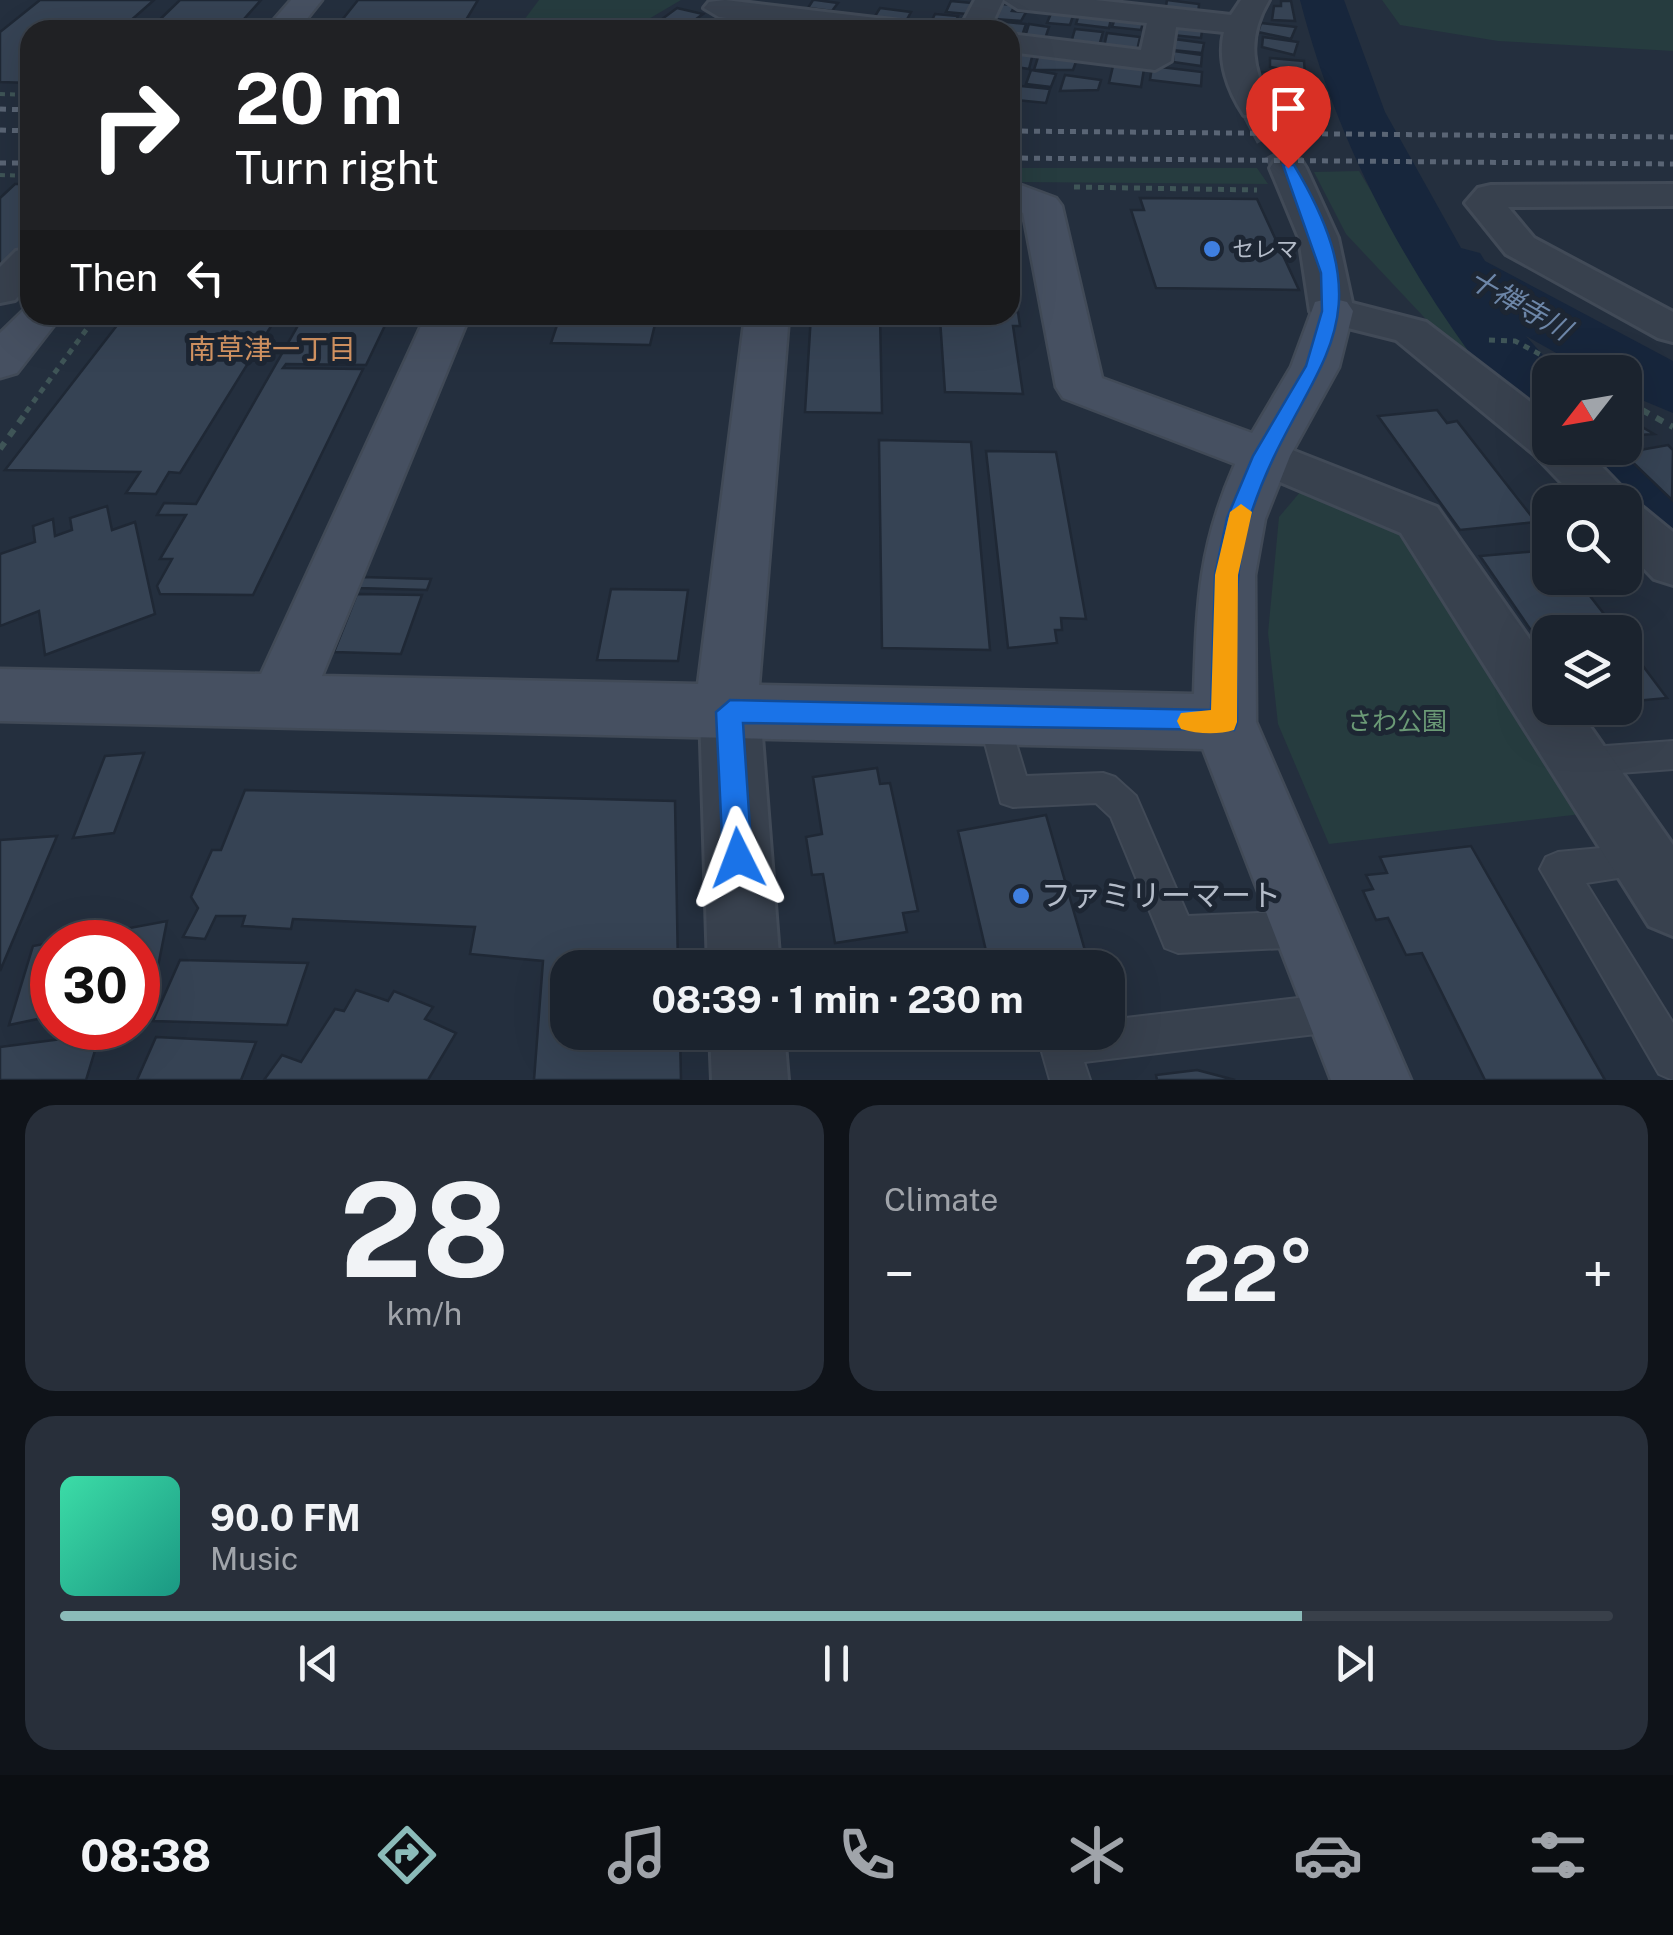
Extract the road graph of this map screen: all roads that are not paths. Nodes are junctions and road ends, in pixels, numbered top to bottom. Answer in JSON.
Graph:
{"nodes":[{"id":1,"x":306,"y":0,"type":"edge"},
{"id":2,"x":1018,"y":0,"type":"edge"},
{"id":3,"x":722,"y":4,"type":"edge"},
{"id":4,"x":1232,"y":12,"type":"edge"},
{"id":5,"x":1162,"y":16,"type":"junction"},
{"id":6,"x":289,"y":20,"type":"edge"},
{"id":7,"x":832,"y":20,"type":"edge"},
{"id":8,"x":1020,"y":44,"type":"edge"},
{"id":9,"x":1256,"y":108,"type":"tunnel mouth"},
{"id":10,"x":1282,"y":179,"type":"tunnel mouth"},
{"id":11,"x":1673,"y":195,"type":"edge"},
{"id":12,"x":1020,"y":197,"type":"edge"},
{"id":13,"x":20,"y":270,"type":"edge"},
{"id":14,"x":0,"y":290,"type":"edge"},
{"id":15,"x":1331,"y":311,"type":"junction"},
{"id":16,"x":32,"y":325,"type":"edge"},
{"id":17,"x":444,"y":325,"type":"edge"},
{"id":18,"x":766,"y":325,"type":"edge"},
{"id":19,"x":1673,"y":329,"type":"edge"},
{"id":20,"x":0,"y":363,"type":"edge"},
{"id":21,"x":1532,"y":428,"type":"edge"},
{"id":22,"x":1264,"y":456,"type":"junction"},
{"id":23,"x":1573,"y":465,"type":"edge"},
{"id":24,"x":1593,"y":485,"type":"edge"},
{"id":25,"x":1642,"y":534,"type":"edge"},
{"id":26,"x":1673,"y":565,"type":"edge"},
{"id":27,"x":0,"y":696,"type":"edge"},
{"id":28,"x":280,"y":702,"type":"junction"},
{"id":29,"x":730,"y":712,"type":"junction"},
{"id":30,"x":994,"y":717,"type":"junction"},
{"id":31,"x":1224,"y":722,"type":"junction"},
{"id":32,"x":1673,"y":755,"type":"edge"},
{"id":33,"x":1580,"y":762,"type":"junction"},
{"id":34,"x":1659,"y":882,"type":"edge"},
{"id":35,"x":1306,"y":928,"type":"junction"},
{"id":36,"x":743,"y":950,"type":"edge"},
{"id":37,"x":1342,"y":1012,"type":"junction"},
{"id":38,"x":748,"y":1050,"type":"edge"},
{"id":39,"x":1673,"y":1060,"type":"edge"},
{"id":40,"x":750,"y":1080,"type":"edge"},
{"id":41,"x":1070,"y":1080,"type":"edge"},
{"id":42,"x":1371,"y":1080,"type":"edge"}],
"edges":[{"from":1,"to":6,"type":"street"},
{"from":2,"to":5,"type":"street"},
{"from":3,"to":7,"type":"street"},
{"from":4,"to":5,"type":"street"},
{"from":4,"to":9,"type":"street"},
{"from":5,"to":8,"type":"street"},
{"from":10,"to":15,"type":"street"},
{"from":11,"to":19,"type":"street"},
{"from":12,"to":22,"type":"street"},
{"from":13,"to":14,"type":"street"},
{"from":15,"to":21,"type":"street"},
{"from":15,"to":22,"type":"street"},
{"from":16,"to":20,"type":"street"},
{"from":17,"to":28,"type":"street"},
{"from":18,"to":29,"type":"street"},
{"from":22,"to":31,"type":"street"},
{"from":22,"to":33,"type":"street"},
{"from":23,"to":24,"type":"street"},
{"from":25,"to":26,"type":"street"},
{"from":27,"to":28,"type":"street"},
{"from":28,"to":29,"type":"street"},
{"from":29,"to":30,"type":"street"},
{"from":29,"to":36,"type":"street"},
{"from":30,"to":31,"type":"street"},
{"from":30,"to":35,"type":"lane"},
{"from":31,"to":35,"type":"street"},
{"from":32,"to":33,"type":"lane"},
{"from":33,"to":34,"type":"street"},
{"from":34,"to":39,"type":"lane"},
{"from":35,"to":37,"type":"street"},
{"from":37,"to":41,"type":"lane"},
{"from":37,"to":42,"type":"street"},
{"from":38,"to":40,"type":"street"}]}
